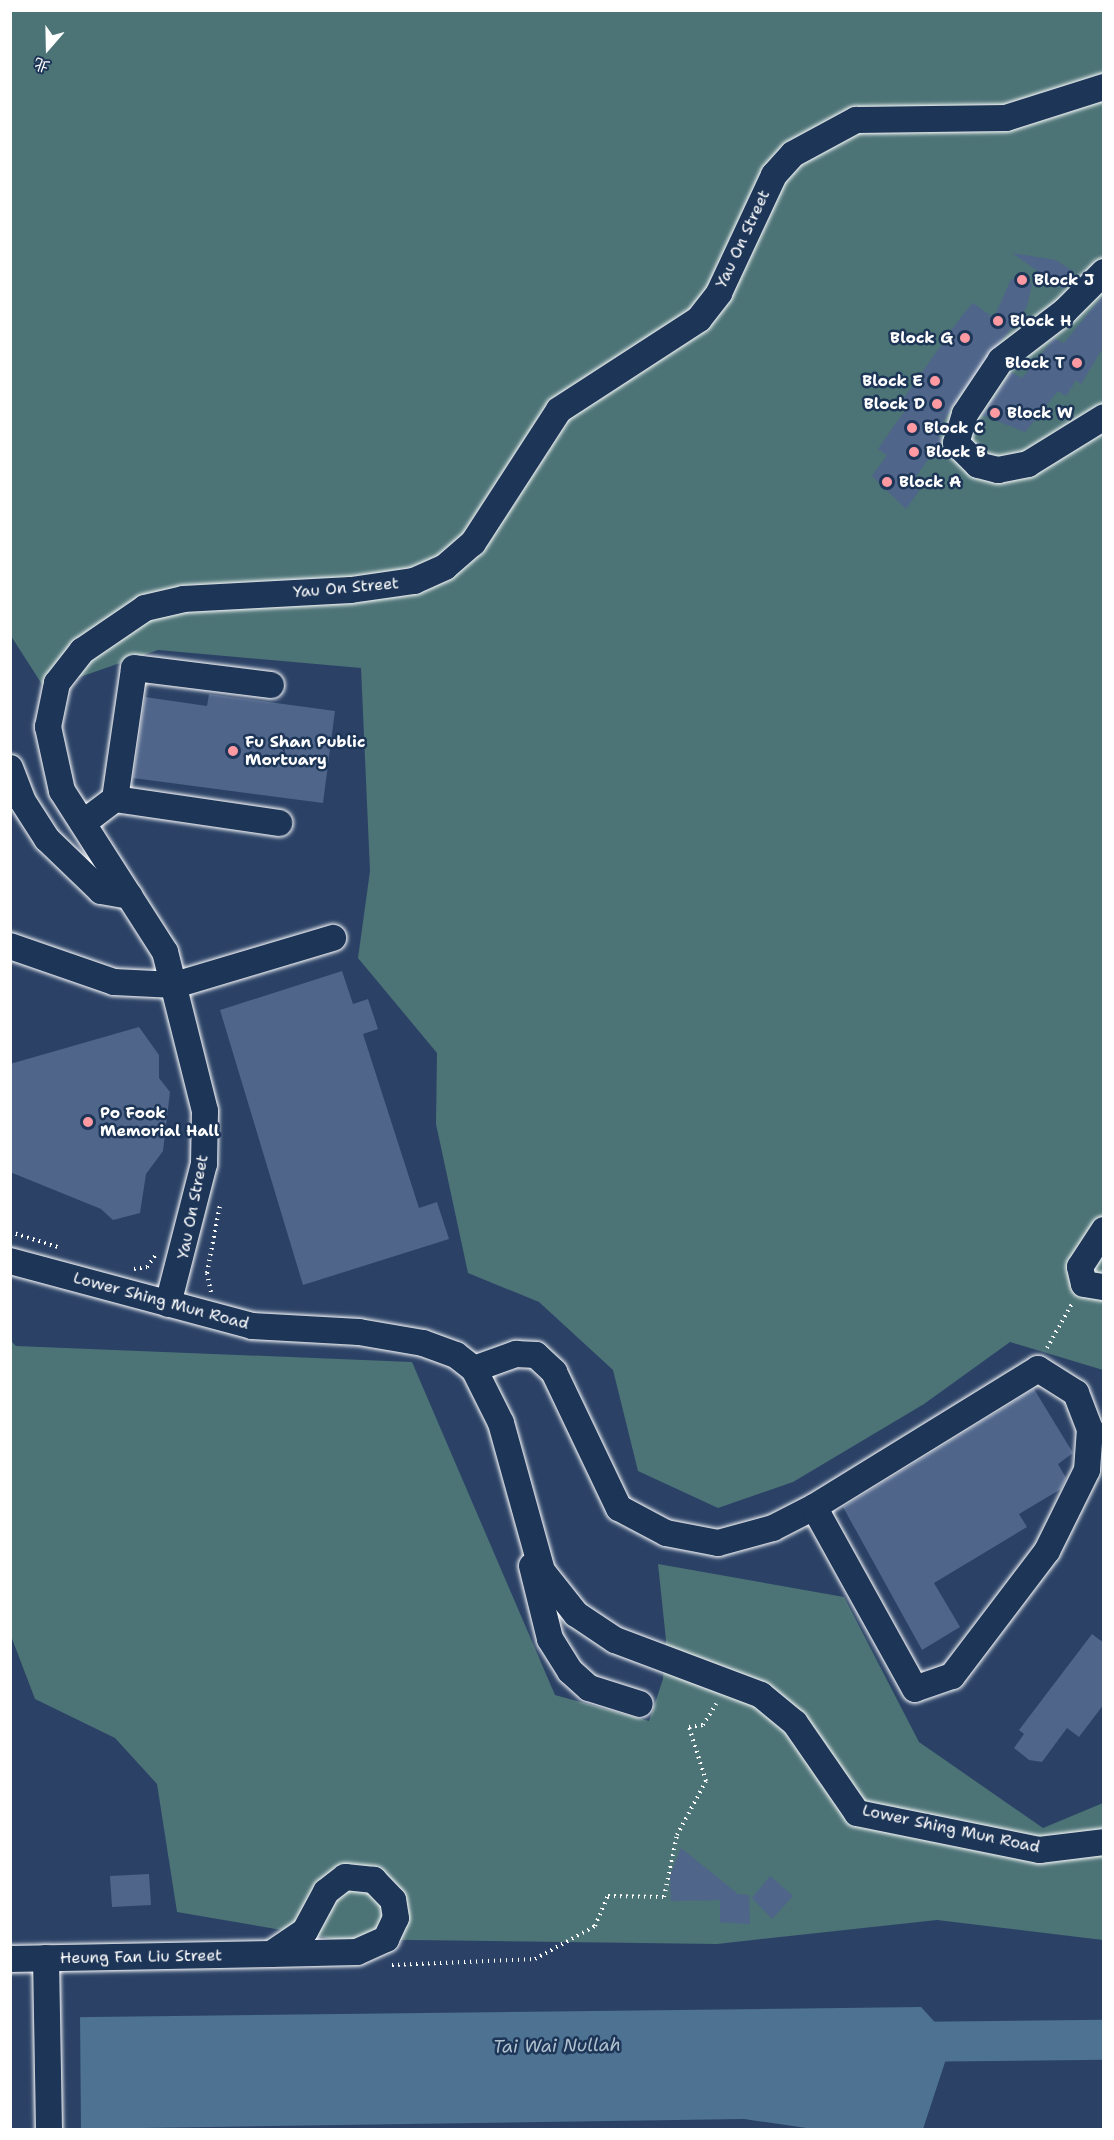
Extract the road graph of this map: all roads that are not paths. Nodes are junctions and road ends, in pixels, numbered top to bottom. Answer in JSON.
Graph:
{"nodes":[{"id":1,"x":1104,"y":87,"type":"edge"},
{"id":2,"x":1104,"y":272,"type":"edge"},
{"id":3,"x":1104,"y":417,"type":"edge"},
{"id":4,"x":271,"y":685,"type":"dead end"},
{"id":5,"x":10,"y":768,"type":"edge"},
{"id":6,"x":116,"y":799,"type":"junction"},
{"id":7,"x":83,"y":823,"type":"junction"},
{"id":8,"x":279,"y":823,"type":"dead end"},
{"id":9,"x":130,"y":896,"type":"junction"},
{"id":10,"x":333,"y":938,"type":"dead end"},
{"id":11,"x":10,"y":946,"type":"edge"},
{"id":12,"x":175,"y":985,"type":"junction"},
{"id":13,"x":1104,"y":1230,"type":"edge"},
{"id":14,"x":10,"y":1261,"type":"edge"},
{"id":15,"x":1094,"y":1285,"type":"edge"},
{"id":16,"x":168,"y":1304,"type":"junction"},
{"id":17,"x":474,"y":1369,"type":"junction"},
{"id":18,"x":521,"y":1501,"type":"junction"},
{"id":19,"x":814,"y":1507,"type":"junction"},
{"id":20,"x":640,"y":1704,"type":"dead end"},
{"id":21,"x":1104,"y":1842,"type":"edge"},
{"id":22,"x":271,"y":1954,"type":"junction"},
{"id":23,"x":46,"y":1958,"type":"junction"},
{"id":24,"x":10,"y":1959,"type":"edge"},
{"id":25,"x":49,"y":2130,"type":"edge"}],
"edges":[{"from":1,"to":7,"type":"street","name":"Yau On Street"},
{"from":2,"to":3,"type":"street"},
{"from":4,"to":6,"type":"street"},
{"from":5,"to":9,"type":"street"},
{"from":6,"to":7,"type":"street"},
{"from":6,"to":8,"type":"street"},
{"from":7,"to":9,"type":"street","name":"Yau On Street"},
{"from":9,"to":12,"type":"street","name":"Yau On Street"},
{"from":10,"to":12,"type":"street"},
{"from":11,"to":12,"type":"street"},
{"from":12,"to":16,"type":"street","name":"Yau On Street"},
{"from":13,"to":15,"type":"street"},
{"from":14,"to":16,"type":"street","name":"Lower Shing Mun Road"},
{"from":16,"to":17,"type":"street","name":"Lower Shing Mun Road"},
{"from":17,"to":18,"type":"street","name":"Lower Shing Mun Road"},
{"from":17,"to":19,"type":"street"},
{"from":18,"to":20,"type":"street"},
{"from":18,"to":21,"type":"street","name":"Lower Shing Mun Road"},
{"from":19,"to":19,"type":"street"},
{"from":22,"to":22,"type":"street","name":"Heung Fan Liu Street"},
{"from":22,"to":23,"type":"street","name":"Heung Fan Liu Street"},
{"from":23,"to":24,"type":"street","name":"Heung Fan Liu Street"},
{"from":23,"to":25,"type":"street"}]}
